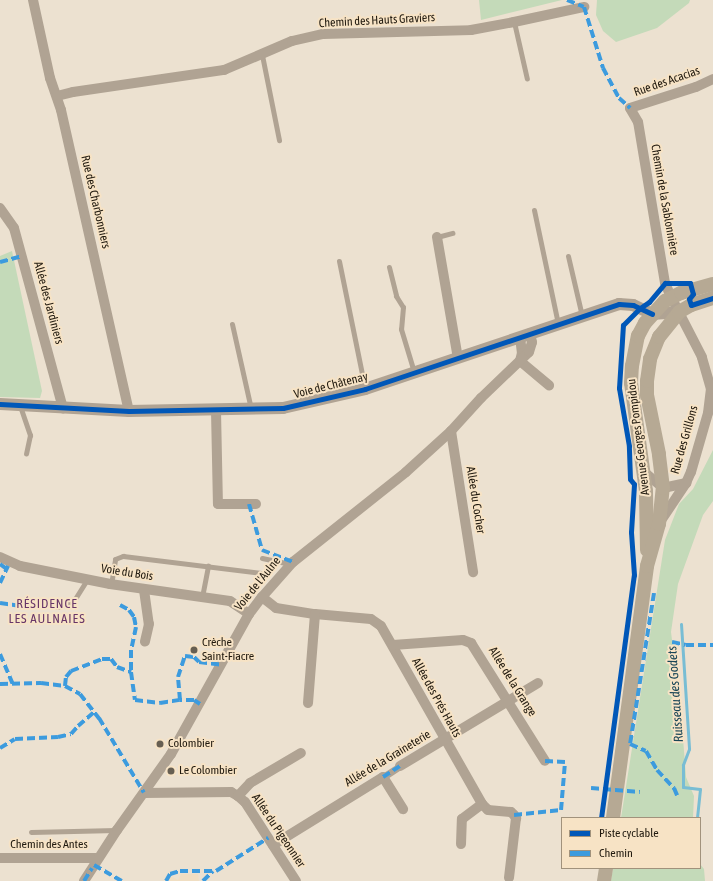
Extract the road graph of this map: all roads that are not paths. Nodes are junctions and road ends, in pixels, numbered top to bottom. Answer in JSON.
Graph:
{"nodes":[{"id":1,"x":33,"y":0,"type":"edge"},
{"id":2,"x":584,"y":7,"type":"dead end"},
{"id":3,"x":514,"y":22,"type":"junction"},
{"id":4,"x":262,"y":55,"type":"junction"},
{"id":5,"x":527,"y":79,"type":"dead end"},
{"id":6,"x":713,"y":79,"type":"edge"},
{"id":7,"x":57,"y":96,"type":"junction"},
{"id":8,"x":630,"y":108,"type":"joint"},
{"id":9,"x":279,"y":140,"type":"dead end"},
{"id":10,"x":0,"y":208,"type":"edge"},
{"id":11,"x":534,"y":210,"type":"dead end"},
{"id":12,"x":452,"y":234,"type":"dead end"},
{"id":13,"x":437,"y":237,"type":"joint"},
{"id":14,"x":568,"y":256,"type":"dead end"},
{"id":15,"x":338,"y":261,"type":"dead end"},
{"id":16,"x":389,"y":267,"type":"dead end"},
{"id":17,"x":713,"y":284,"type":"edge"},
{"id":18,"x":671,"y":297,"type":"junction"},
{"id":19,"x":713,"y":298,"type":"edge"},
{"id":20,"x":679,"y":312,"type":"junction"},
{"id":21,"x":652,"y":314,"type":"junction"},
{"id":22,"x":582,"y":316,"type":"junction"},
{"id":23,"x":232,"y":324,"type":"dead end"},
{"id":24,"x":558,"y":324,"type":"junction"},
{"id":25,"x":525,"y":335,"type":"junction"},
{"id":26,"x":458,"y":358,"type":"junction"},
{"id":27,"x":520,"y":361,"type":"junction"},
{"id":28,"x":415,"y":373,"type":"junction"},
{"id":29,"x":711,"y":377,"type":"edge"},
{"id":30,"x":549,"y":385,"type":"dead end"},
{"id":31,"x":365,"y":389,"type":"junction"},
{"id":32,"x":0,"y":404,"type":"edge"},
{"id":33,"x":20,"y":406,"type":"junction"},
{"id":34,"x":63,"y":408,"type":"junction"},
{"id":35,"x":251,"y":410,"type":"junction"},
{"id":36,"x":129,"y":411,"type":"junction"},
{"id":37,"x":216,"y":411,"type":"junction"},
{"id":38,"x":451,"y":431,"type":"junction"},
{"id":39,"x":26,"y":454,"type":"dead end"},
{"id":40,"x":643,"y":471,"type":"junction"},
{"id":41,"x":686,"y":483,"type":"junction"},
{"id":42,"x":663,"y":488,"type":"junction"},
{"id":43,"x":256,"y":504,"type":"dead end"},
{"id":44,"x":659,"y":524,"type":"junction"},
{"id":45,"x":0,"y":558,"type":"edge"},
{"id":46,"x":262,"y":558,"type":"dead end"},
{"id":47,"x":291,"y":564,"type":"junction"},
{"id":48,"x":208,"y":566,"type":"junction"},
{"id":49,"x":648,"y":566,"type":"junction"},
{"id":50,"x":473,"y":572,"type":"dead end"},
{"id":51,"x":261,"y":573,"type":"dead end"},
{"id":52,"x":87,"y":580,"type":"junction"},
{"id":53,"x":111,"y":585,"type":"junction"},
{"id":54,"x":144,"y":590,"type":"junction"},
{"id":55,"x":202,"y":597,"type":"junction"},
{"id":56,"x":262,"y":597,"type":"junction"},
{"id":57,"x":57,"y":607,"type":"dead end"},
{"id":58,"x":249,"y":614,"type":"junction"},
{"id":59,"x":315,"y":614,"type":"junction"},
{"id":60,"x":145,"y":642,"type":"dead end"},
{"id":61,"x":393,"y":645,"type":"junction"},
{"id":62,"x":538,"y":683,"type":"dead end"},
{"id":63,"x":509,"y":701,"type":"junction"},
{"id":64,"x":308,"y":703,"type":"dead end"},
{"id":65,"x":444,"y":740,"type":"junction"},
{"id":66,"x":302,"y":753,"type":"dead end"},
{"id":67,"x":545,"y":761,"type":"dead end"},
{"id":68,"x":400,"y":766,"type":"joint"},
{"id":69,"x":383,"y":777,"type":"junction"},
{"id":70,"x":144,"y":793,"type":"junction"},
{"id":71,"x":238,"y":796,"type":"junction"},
{"id":72,"x":482,"y":804,"type":"junction"},
{"id":73,"x":403,"y":809,"type":"dead end"},
{"id":74,"x":613,"y":817,"type":"edge"},
{"id":75,"x":117,"y":830,"type":"junction"},
{"id":76,"x":31,"y":832,"type":"dead end"},
{"id":77,"x":461,"y":844,"type":"dead end"},
{"id":78,"x":273,"y":845,"type":"junction"},
{"id":79,"x":0,"y":858,"type":"edge"},
{"id":80,"x":98,"y":858,"type":"junction"},
{"id":81,"x":606,"y":869,"type":"edge"},
{"id":82,"x":509,"y":878,"type":"dead end"},
{"id":83,"x":84,"y":881,"type":"edge"},
{"id":84,"x":296,"y":881,"type":"edge"},
{"id":85,"x":604,"y":881,"type":"edge"}],
"edges":[{"from":1,"to":7,"type":"street","name":"Rue des Charbonniers"},
{"from":2,"to":3,"type":"street","name":"Chemin des Hauts Graviers"},
{"from":3,"to":4,"type":"street","name":"Chemin des Hauts Graviers"},
{"from":3,"to":5,"type":"lane"},
{"from":4,"to":7,"type":"street","name":"Chemin des Hauts Graviers"},
{"from":4,"to":9,"type":"lane"},
{"from":6,"to":8,"type":"street","name":"Rue des Acacias"},
{"from":7,"to":36,"type":"street","name":"Rue des Charbonniers"},
{"from":8,"to":18,"type":"street","name":"Chemin de la Sablonnière"},
{"from":10,"to":34,"type":"street","name":"Allée des Jardiniers"},
{"from":11,"to":24,"type":"lane"},
{"from":12,"to":13,"type":"lane"},
{"from":13,"to":26,"type":"street"},
{"from":14,"to":22,"type":"lane"},
{"from":15,"to":31,"type":"lane"},
{"from":16,"to":28,"type":"lane"},
{"from":17,"to":18,"type":"main road"},
{"from":18,"to":20,"type":"street","name":"Chemin de la Sablonnière"},
{"from":18,"to":21,"type":"main road","name":"Avenue Georges Pompidou"},
{"from":19,"to":20,"type":"main road"},
{"from":20,"to":21,"type":"street","name":"Voie de Châtenay"},
{"from":20,"to":29,"type":"street","name":"Rue des Grillons"},
{"from":20,"to":42,"type":"main road","name":"Avenue Georges Pompidou"},
{"from":21,"to":22,"type":"street","name":"Voie de Châtenay"},
{"from":21,"to":40,"type":"main road","name":"Avenue Georges Pompidou"},
{"from":22,"to":24,"type":"street","name":"Voie de Châtenay"},
{"from":23,"to":35,"type":"lane"},
{"from":24,"to":25,"type":"street","name":"Voie de Châtenay"},
{"from":25,"to":26,"type":"street","name":"Voie de Châtenay"},
{"from":25,"to":27,"type":"street","name":"Voie de l'Aulne"},
{"from":26,"to":28,"type":"street","name":"Voie de Châtenay"},
{"from":27,"to":30,"type":"street"},
{"from":27,"to":38,"type":"street","name":"Voie de l'Aulne"},
{"from":28,"to":31,"type":"street","name":"Voie de Châtenay"},
{"from":29,"to":41,"type":"street","name":"Rue des Grillons"},
{"from":31,"to":35,"type":"street","name":"Voie de Châtenay"},
{"from":32,"to":33,"type":"street","name":"Voie de Châtenay"},
{"from":33,"to":34,"type":"street","name":"Voie de Châtenay"},
{"from":33,"to":39,"type":"lane"},
{"from":34,"to":36,"type":"street","name":"Voie de Châtenay"},
{"from":35,"to":37,"type":"street","name":"Voie de Châtenay"},
{"from":36,"to":37,"type":"street","name":"Voie de Châtenay"},
{"from":37,"to":43,"type":"street"},
{"from":38,"to":47,"type":"street","name":"Voie de l'Aulne"},
{"from":38,"to":50,"type":"street","name":"Allée du Cocher"},
{"from":40,"to":42,"type":"street","name":"Rue des Grillons"},
{"from":40,"to":49,"type":"main road","name":"Avenue Georges Pompidou"},
{"from":41,"to":42,"type":"street","name":"Rue des Grillons"},
{"from":41,"to":44,"type":"street"},
{"from":42,"to":44,"type":"main road","name":"Avenue Georges Pompidou"},
{"from":44,"to":49,"type":"main road","name":"Avenue Georges Pompidou"},
{"from":45,"to":52,"type":"street","name":"Voie du Bois"},
{"from":46,"to":47,"type":"lane"},
{"from":47,"to":56,"type":"street","name":"Voie de l'Aulne"},
{"from":48,"to":51,"type":"lane"},
{"from":48,"to":53,"type":"lane"},
{"from":48,"to":55,"type":"lane"},
{"from":49,"to":74,"type":"main road","name":"Avenue Georges Pompidou"},
{"from":52,"to":53,"type":"street","name":"Voie du Bois"},
{"from":52,"to":57,"type":"lane"},
{"from":53,"to":54,"type":"street","name":"Voie du Bois"},
{"from":54,"to":55,"type":"street","name":"Voie du Bois"},
{"from":54,"to":60,"type":"street"},
{"from":55,"to":58,"type":"street","name":"Voie du Bois"},
{"from":56,"to":58,"type":"street","name":"Voie de l'Aulne"},
{"from":56,"to":59,"type":"street","name":"Allée des Prés Hauts"},
{"from":58,"to":70,"type":"street","name":"Voie de l'Aulne"},
{"from":59,"to":61,"type":"street","name":"Allée des Prés Hauts"},
{"from":59,"to":64,"type":"street"},
{"from":61,"to":63,"type":"street","name":"Allée de la Grange"},
{"from":61,"to":65,"type":"street","name":"Allée des Prés Hauts"},
{"from":62,"to":63,"type":"street","name":"Allée de la Graineterie"},
{"from":63,"to":65,"type":"street","name":"Allée de la Graineterie"},
{"from":63,"to":67,"type":"street","name":"Allée de la Grange"},
{"from":65,"to":68,"type":"street","name":"Allée de la Graineterie"},
{"from":65,"to":72,"type":"street","name":"Allée des Prés Hauts"},
{"from":66,"to":71,"type":"street"},
{"from":68,"to":69,"type":"street","name":"Allée de la Graineterie"},
{"from":69,"to":73,"type":"street"},
{"from":69,"to":78,"type":"street","name":"Allée de la Graineterie"},
{"from":70,"to":71,"type":"street","name":"Allée du Pigeonnier"},
{"from":70,"to":75,"type":"street","name":"Voie de l'Aulne"},
{"from":71,"to":78,"type":"street","name":"Allée du Pigeonnier"},
{"from":72,"to":77,"type":"street"},
{"from":72,"to":82,"type":"street"},
{"from":75,"to":76,"type":"lane"},
{"from":75,"to":80,"type":"street","name":"Voie de l'Aulne"},
{"from":78,"to":84,"type":"street","name":"Allée du Pigeonnier"},
{"from":79,"to":80,"type":"street","name":"Chemin des Antes"},
{"from":80,"to":83,"type":"street","name":"Voie de l'Aulne"},
{"from":81,"to":85,"type":"main road"}]}
